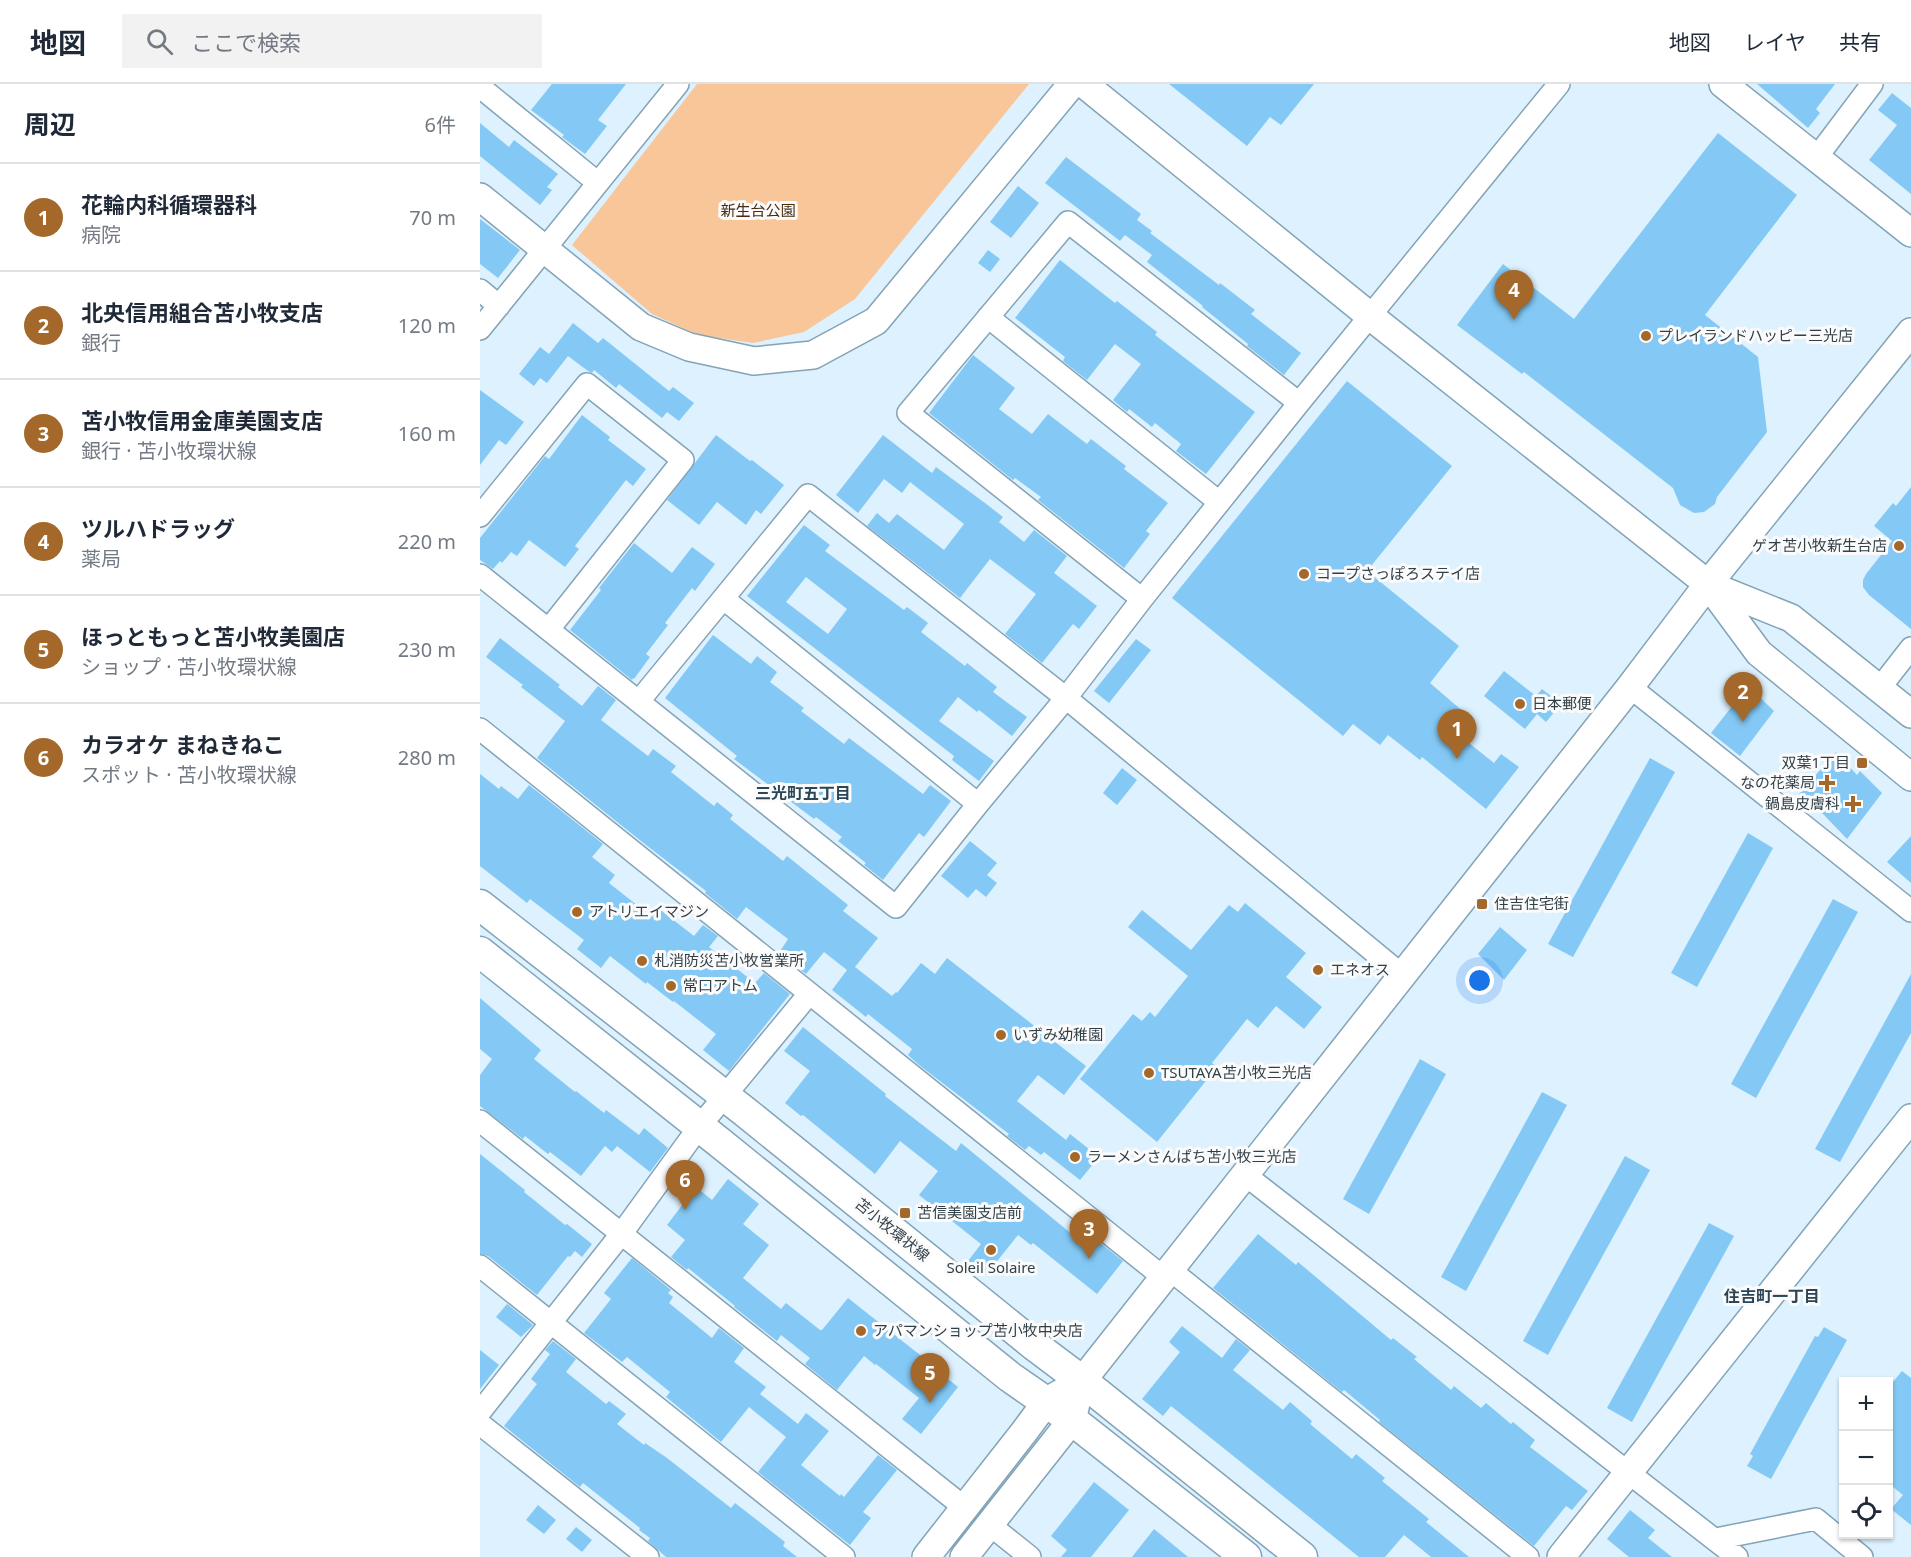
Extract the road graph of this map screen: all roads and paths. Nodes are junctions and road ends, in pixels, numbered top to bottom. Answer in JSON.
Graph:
{"nodes":[{"id":1,"x":1072,"y":84,"type":"edge"},
{"id":2,"x":1084,"y":84,"type":"edge"},
{"id":3,"x":1559,"y":84,"type":"edge"},
{"id":4,"x":1723,"y":84,"type":"edge"},
{"id":5,"x":1872,"y":84,"type":"edge"},
{"id":6,"x":480,"y":87,"type":"edge"},
{"id":7,"x":670,"y":87,"type":"edge"},
{"id":8,"x":1817,"y":158,"type":"junction"},
{"id":9,"x":598,"y":183,"type":"junction"},
{"id":10,"x":480,"y":197,"type":"edge"},
{"id":11,"x":1911,"y":233,"type":"edge"},
{"id":12,"x":545,"y":249,"type":"junction"},
{"id":13,"x":480,"y":290,"type":"edge"},
{"id":14,"x":499,"y":306,"type":"junction"},
{"id":15,"x":1370,"y":316,"type":"junction"},
{"id":16,"x":988,"y":317,"type":"junction"},
{"id":17,"x":480,"y":329,"type":"edge"},
{"id":18,"x":1911,"y":332,"type":"edge"},
{"id":19,"x":1299,"y":403,"type":"junction"},
{"id":20,"x":1220,"y":502,"type":"junction"},
{"id":21,"x":480,"y":516,"type":"edge"},
{"id":22,"x":480,"y":575,"type":"edge"},
{"id":23,"x":1708,"y":584,"type":"junction"},
{"id":24,"x":724,"y":599,"type":"junction"},
{"id":25,"x":1142,"y":599,"type":"junction"},
{"id":26,"x":549,"y":629,"type":"junction"},
{"id":27,"x":1911,"y":648,"type":"edge"},
{"id":28,"x":1630,"y":687,"type":"junction"},
{"id":29,"x":1879,"y":688,"type":"junction"},
{"id":30,"x":1066,"y":698,"type":"junction"},
{"id":31,"x":639,"y":701,"type":"junction"},
{"id":32,"x":1911,"y":714,"type":"edge"},
{"id":33,"x":480,"y":729,"type":"edge"},
{"id":34,"x":1911,"y":777,"type":"edge"},
{"id":35,"x":978,"y":804,"type":"junction"},
{"id":36,"x":480,"y":905,"type":"edge"},
{"id":37,"x":1911,"y":911,"type":"edge"},
{"id":38,"x":480,"y":952,"type":"edge"},
{"id":39,"x":1402,"y":975,"type":"junction"},
{"id":40,"x":809,"y":994,"type":"junction"},
{"id":41,"x":724,"y":1096,"type":"junction"},
{"id":42,"x":1911,"y":1118,"type":"edge"},
{"id":43,"x":480,"y":1121,"type":"edge"},
{"id":44,"x":699,"y":1127,"type":"junction"},
{"id":45,"x":1244,"y":1174,"type":"junction"},
{"id":46,"x":622,"y":1233,"type":"junction"},
{"id":47,"x":480,"y":1266,"type":"edge"},
{"id":48,"x":1166,"y":1273,"type":"junction"},
{"id":49,"x":552,"y":1322,"type":"junction"},
{"id":50,"x":1082,"y":1381,"type":"junction"},
{"id":51,"x":1047,"y":1401,"type":"junction"},
{"id":52,"x":480,"y":1412,"type":"edge"},
{"id":53,"x":1072,"y":1420,"type":"junction"},
{"id":54,"x":480,"y":1424,"type":"edge"},
{"id":55,"x":1629,"y":1472,"type":"junction"},
{"id":56,"x":964,"y":1508,"type":"junction"},
{"id":57,"x":990,"y":1525,"type":"junction"},
{"id":58,"x":1716,"y":1539,"type":"junction"},
{"id":59,"x":648,"y":1557,"type":"edge"},
{"id":60,"x":844,"y":1557,"type":"edge"},
{"id":61,"x":926,"y":1557,"type":"edge"},
{"id":62,"x":964,"y":1557,"type":"edge"},
{"id":63,"x":1030,"y":1557,"type":"edge"},
{"id":64,"x":1246,"y":1557,"type":"edge"},
{"id":65,"x":1302,"y":1557,"type":"edge"},
{"id":66,"x":1528,"y":1557,"type":"edge"},
{"id":67,"x":1561,"y":1557,"type":"edge"},
{"id":68,"x":1737,"y":1557,"type":"edge"},
{"id":69,"x":1862,"y":1557,"type":"edge"}],
"edges":[{"from":1,"to":12,"type":"street"},
{"from":2,"to":15,"type":"street"},
{"from":3,"to":15,"type":"street"},
{"from":4,"to":8,"type":"street"},
{"from":5,"to":8,"type":"street"},
{"from":6,"to":9,"type":"street"},
{"from":7,"to":9,"type":"street"},
{"from":8,"to":11,"type":"street"},
{"from":9,"to":12,"type":"street"},
{"from":10,"to":12,"type":"street"},
{"from":12,"to":14,"type":"street"},
{"from":13,"to":14,"type":"street"},
{"from":14,"to":17,"type":"street"},
{"from":15,"to":19,"type":"street"},
{"from":15,"to":23,"type":"street"},
{"from":16,"to":19,"type":"street"},
{"from":16,"to":20,"type":"street"},
{"from":16,"to":25,"type":"street"},
{"from":18,"to":23,"type":"street"},
{"from":19,"to":20,"type":"street"},
{"from":20,"to":25,"type":"street"},
{"from":21,"to":26,"type":"street"},
{"from":22,"to":26,"type":"street"},
{"from":23,"to":28,"type":"street"},
{"from":23,"to":29,"type":"street"},
{"from":23,"to":34,"type":"street"},
{"from":24,"to":30,"type":"street"},
{"from":24,"to":31,"type":"street"},
{"from":24,"to":35,"type":"street"},
{"from":25,"to":30,"type":"street"},
{"from":26,"to":31,"type":"street"},
{"from":27,"to":29,"type":"street"},
{"from":28,"to":37,"type":"street"},
{"from":28,"to":39,"type":"street"},
{"from":29,"to":32,"type":"street"},
{"from":30,"to":35,"type":"street"},
{"from":30,"to":39,"type":"street"},
{"from":31,"to":35,"type":"street"},
{"from":33,"to":40,"type":"street"},
{"from":36,"to":41,"type":"main road","name":"苫小牧環状線"},
{"from":38,"to":44,"type":"main road"},
{"from":39,"to":45,"type":"street"},
{"from":40,"to":41,"type":"street"},
{"from":40,"to":48,"type":"street"},
{"from":41,"to":44,"type":"street"},
{"from":41,"to":50,"type":"main road","name":"苫小牧環状線"},
{"from":42,"to":55,"type":"street"},
{"from":43,"to":46,"type":"street"},
{"from":44,"to":46,"type":"street"},
{"from":44,"to":51,"type":"main road"},
{"from":45,"to":48,"type":"street"},
{"from":45,"to":55,"type":"street"},
{"from":46,"to":49,"type":"street"},
{"from":46,"to":56,"type":"street"},
{"from":47,"to":49,"type":"street"},
{"from":48,"to":50,"type":"street"},
{"from":48,"to":66,"type":"street"},
{"from":49,"to":52,"type":"street"},
{"from":49,"to":60,"type":"street"},
{"from":50,"to":51,"type":"street"},
{"from":50,"to":53,"type":"street"},
{"from":50,"to":65,"type":"main road","name":"苫小牧環状線"},
{"from":51,"to":53,"type":"main road"},
{"from":51,"to":56,"type":"street"},
{"from":53,"to":57,"type":"street"},
{"from":53,"to":64,"type":"main road"},
{"from":54,"to":59,"type":"street"},
{"from":55,"to":58,"type":"street"},
{"from":55,"to":67,"type":"street"},
{"from":56,"to":61,"type":"street"},
{"from":57,"to":62,"type":"street"},
{"from":57,"to":63,"type":"street"},
{"from":58,"to":68,"type":"street"},
{"from":58,"to":69,"type":"street"}]}
